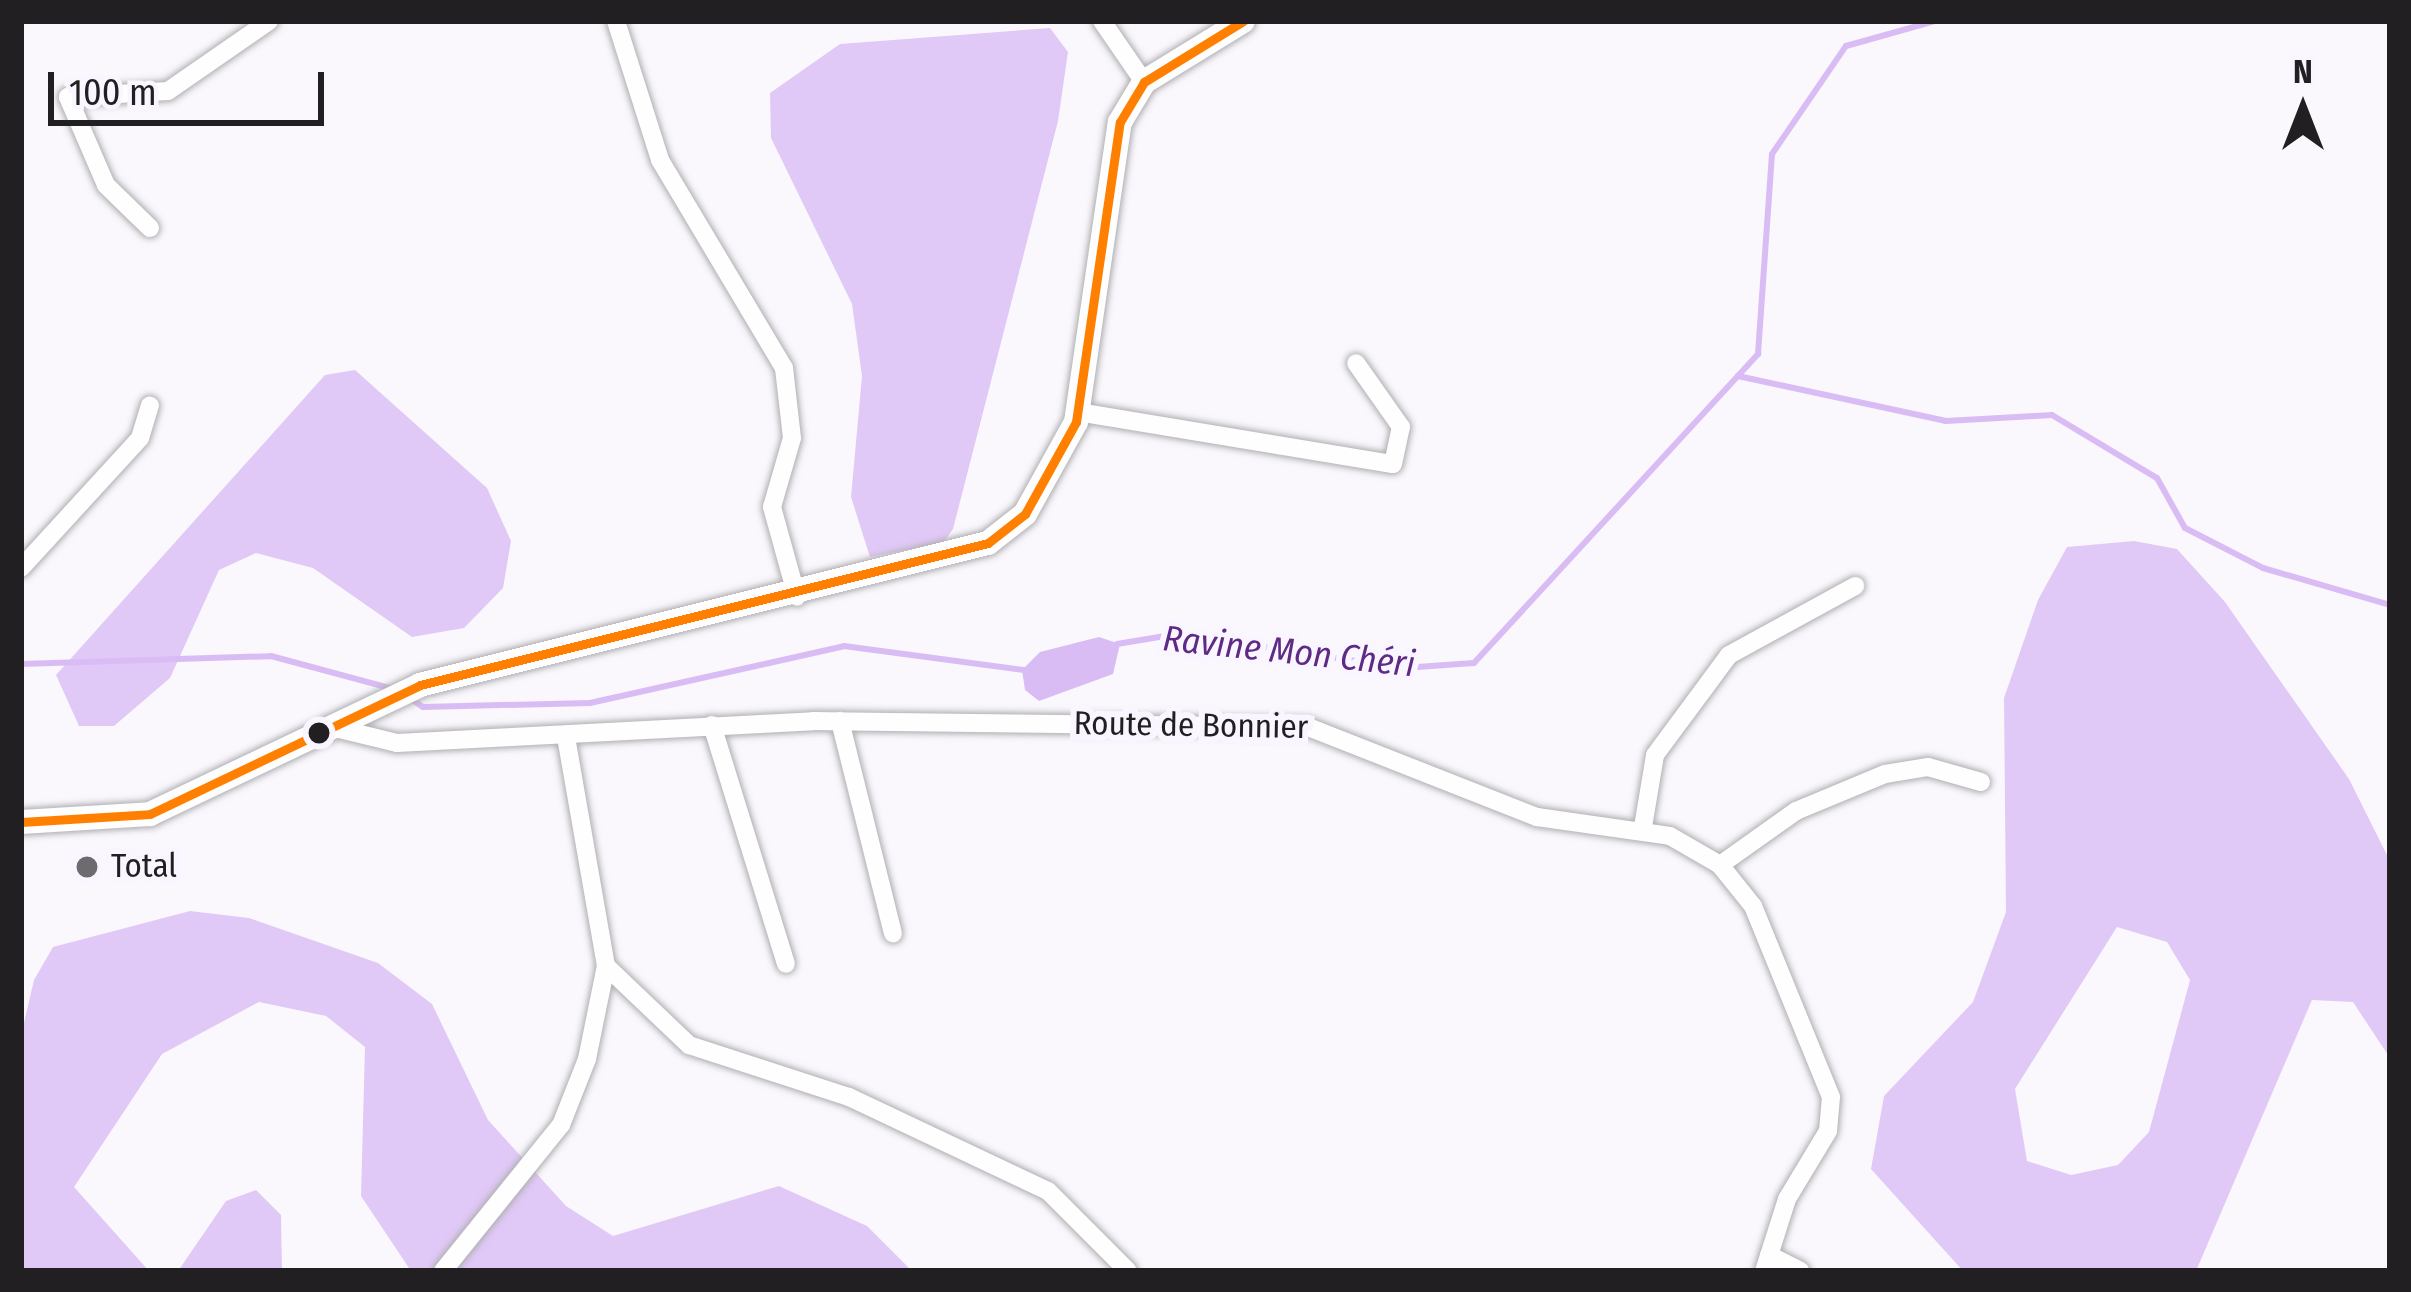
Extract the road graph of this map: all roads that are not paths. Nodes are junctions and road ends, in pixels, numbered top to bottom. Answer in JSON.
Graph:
{"nodes":[{"id":1,"x":269,"y":21,"type":"edge"},
{"id":2,"x":616,"y":21,"type":"edge"},
{"id":3,"x":1102,"y":21,"type":"edge"},
{"id":4,"x":1243,"y":21,"type":"edge"},
{"id":5,"x":1144,"y":82,"type":"junction"},
{"id":6,"x":151,"y":228,"type":"dead end"},
{"id":7,"x":1356,"y":363,"type":"dead end"},
{"id":8,"x":151,"y":405,"type":"dead end"},
{"id":9,"x":1078,"y":412,"type":"junction"},
{"id":10,"x":21,"y":568,"type":"edge"},
{"id":11,"x":1855,"y":586,"type":"dead end"},
{"id":12,"x":797,"y":598,"type":"junction"},
{"id":13,"x":840,"y":721,"type":"junction"},
{"id":14,"x":712,"y":724,"type":"junction"},
{"id":15,"x":331,"y":727,"type":"junction"},
{"id":16,"x":566,"y":737,"type":"junction"},
{"id":17,"x":1981,"y":782,"type":"dead end"},
{"id":18,"x":21,"y":823,"type":"edge"},
{"id":19,"x":1643,"y":827,"type":"junction"},
{"id":20,"x":1720,"y":865,"type":"junction"},
{"id":21,"x":893,"y":933,"type":"dead end"},
{"id":22,"x":786,"y":964,"type":"dead end"},
{"id":23,"x":606,"y":966,"type":"junction"},
{"id":24,"x":1766,"y":1263,"type":"edge"},
{"id":25,"x":443,"y":1271,"type":"edge"},
{"id":26,"x":1128,"y":1271,"type":"edge"},
{"id":27,"x":1800,"y":1271,"type":"edge"}],
"edges":[{"from":1,"to":6,"type":"street"},
{"from":2,"to":12,"type":"street"},
{"from":3,"to":5,"type":"street"},
{"from":4,"to":5,"type":"main road"},
{"from":5,"to":9,"type":"main road"},
{"from":7,"to":9,"type":"street"},
{"from":8,"to":10,"type":"street"},
{"from":9,"to":12,"type":"main road"},
{"from":11,"to":19,"type":"street"},
{"from":12,"to":15,"type":"main road"},
{"from":13,"to":14,"type":"street","name":"Route de Bonnier"},
{"from":13,"to":19,"type":"street","name":"Route de Bonnier"},
{"from":13,"to":21,"type":"street"},
{"from":14,"to":16,"type":"street","name":"Route de Bonnier"},
{"from":14,"to":22,"type":"street"},
{"from":15,"to":16,"type":"street","name":"Route de Bonnier"},
{"from":15,"to":18,"type":"main road"},
{"from":16,"to":23,"type":"street"},
{"from":17,"to":20,"type":"street"},
{"from":19,"to":20,"type":"street","name":"Route de Bonnier"},
{"from":20,"to":24,"type":"street","name":"Route de Bonnier"},
{"from":23,"to":25,"type":"street"},
{"from":23,"to":26,"type":"street"},
{"from":24,"to":27,"type":"street"}]}
